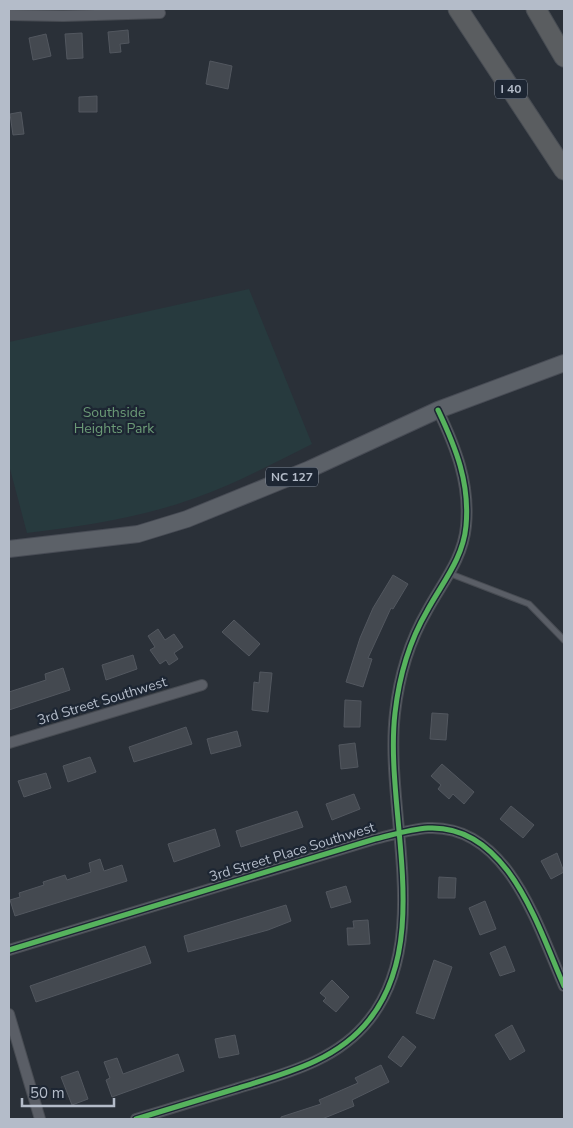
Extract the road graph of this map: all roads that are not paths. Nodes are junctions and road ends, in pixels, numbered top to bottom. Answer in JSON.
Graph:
{"nodes":[{"id":1,"x":458,"y":9,"type":"edge"},
{"id":2,"x":536,"y":9,"type":"edge"},
{"id":3,"x":160,"y":13,"type":"dead end"},
{"id":4,"x":9,"y":15,"type":"edge"},
{"id":5,"x":559,"y":45,"type":"edge"},
{"id":6,"x":564,"y":56,"type":"edge"},
{"id":7,"x":564,"y":170,"type":"edge"},
{"id":8,"x":564,"y":363,"type":"edge"},
{"id":9,"x":438,"y":410,"type":"junction"},
{"id":10,"x":9,"y":549,"type":"edge"},
{"id":11,"x":451,"y":574,"type":"junction"},
{"id":12,"x":564,"y":640,"type":"edge"},
{"id":13,"x":202,"y":685,"type":"dead end"},
{"id":14,"x":9,"y":743,"type":"edge"},
{"id":15,"x":399,"y":833,"type":"junction"},
{"id":16,"x":9,"y":950,"type":"edge"},
{"id":17,"x":564,"y":986,"type":"edge"},
{"id":18,"x":9,"y":1014,"type":"edge"},
{"id":19,"x":40,"y":1119,"type":"edge"},
{"id":20,"x":136,"y":1119,"type":"edge"}],
"edges":[{"from":1,"to":7,"type":"highway","number":"I 40"},
{"from":2,"to":5,"type":"highway"},
{"from":3,"to":4,"type":"street"},
{"from":5,"to":6,"type":"highway"},
{"from":8,"to":9,"type":"main road","number":"NC 127"},
{"from":9,"to":10,"type":"main road","number":"NC 127"},
{"from":9,"to":11,"type":"street"},
{"from":11,"to":12,"type":"lane"},
{"from":11,"to":15,"type":"street"},
{"from":13,"to":14,"type":"street","name":"3rd Street Southwest"},
{"from":15,"to":16,"type":"street","name":"3rd Street Place Southwest"},
{"from":15,"to":17,"type":"street","name":"3rd Street Place Southwest"},
{"from":15,"to":20,"type":"street"},
{"from":18,"to":19,"type":"street"}]}
